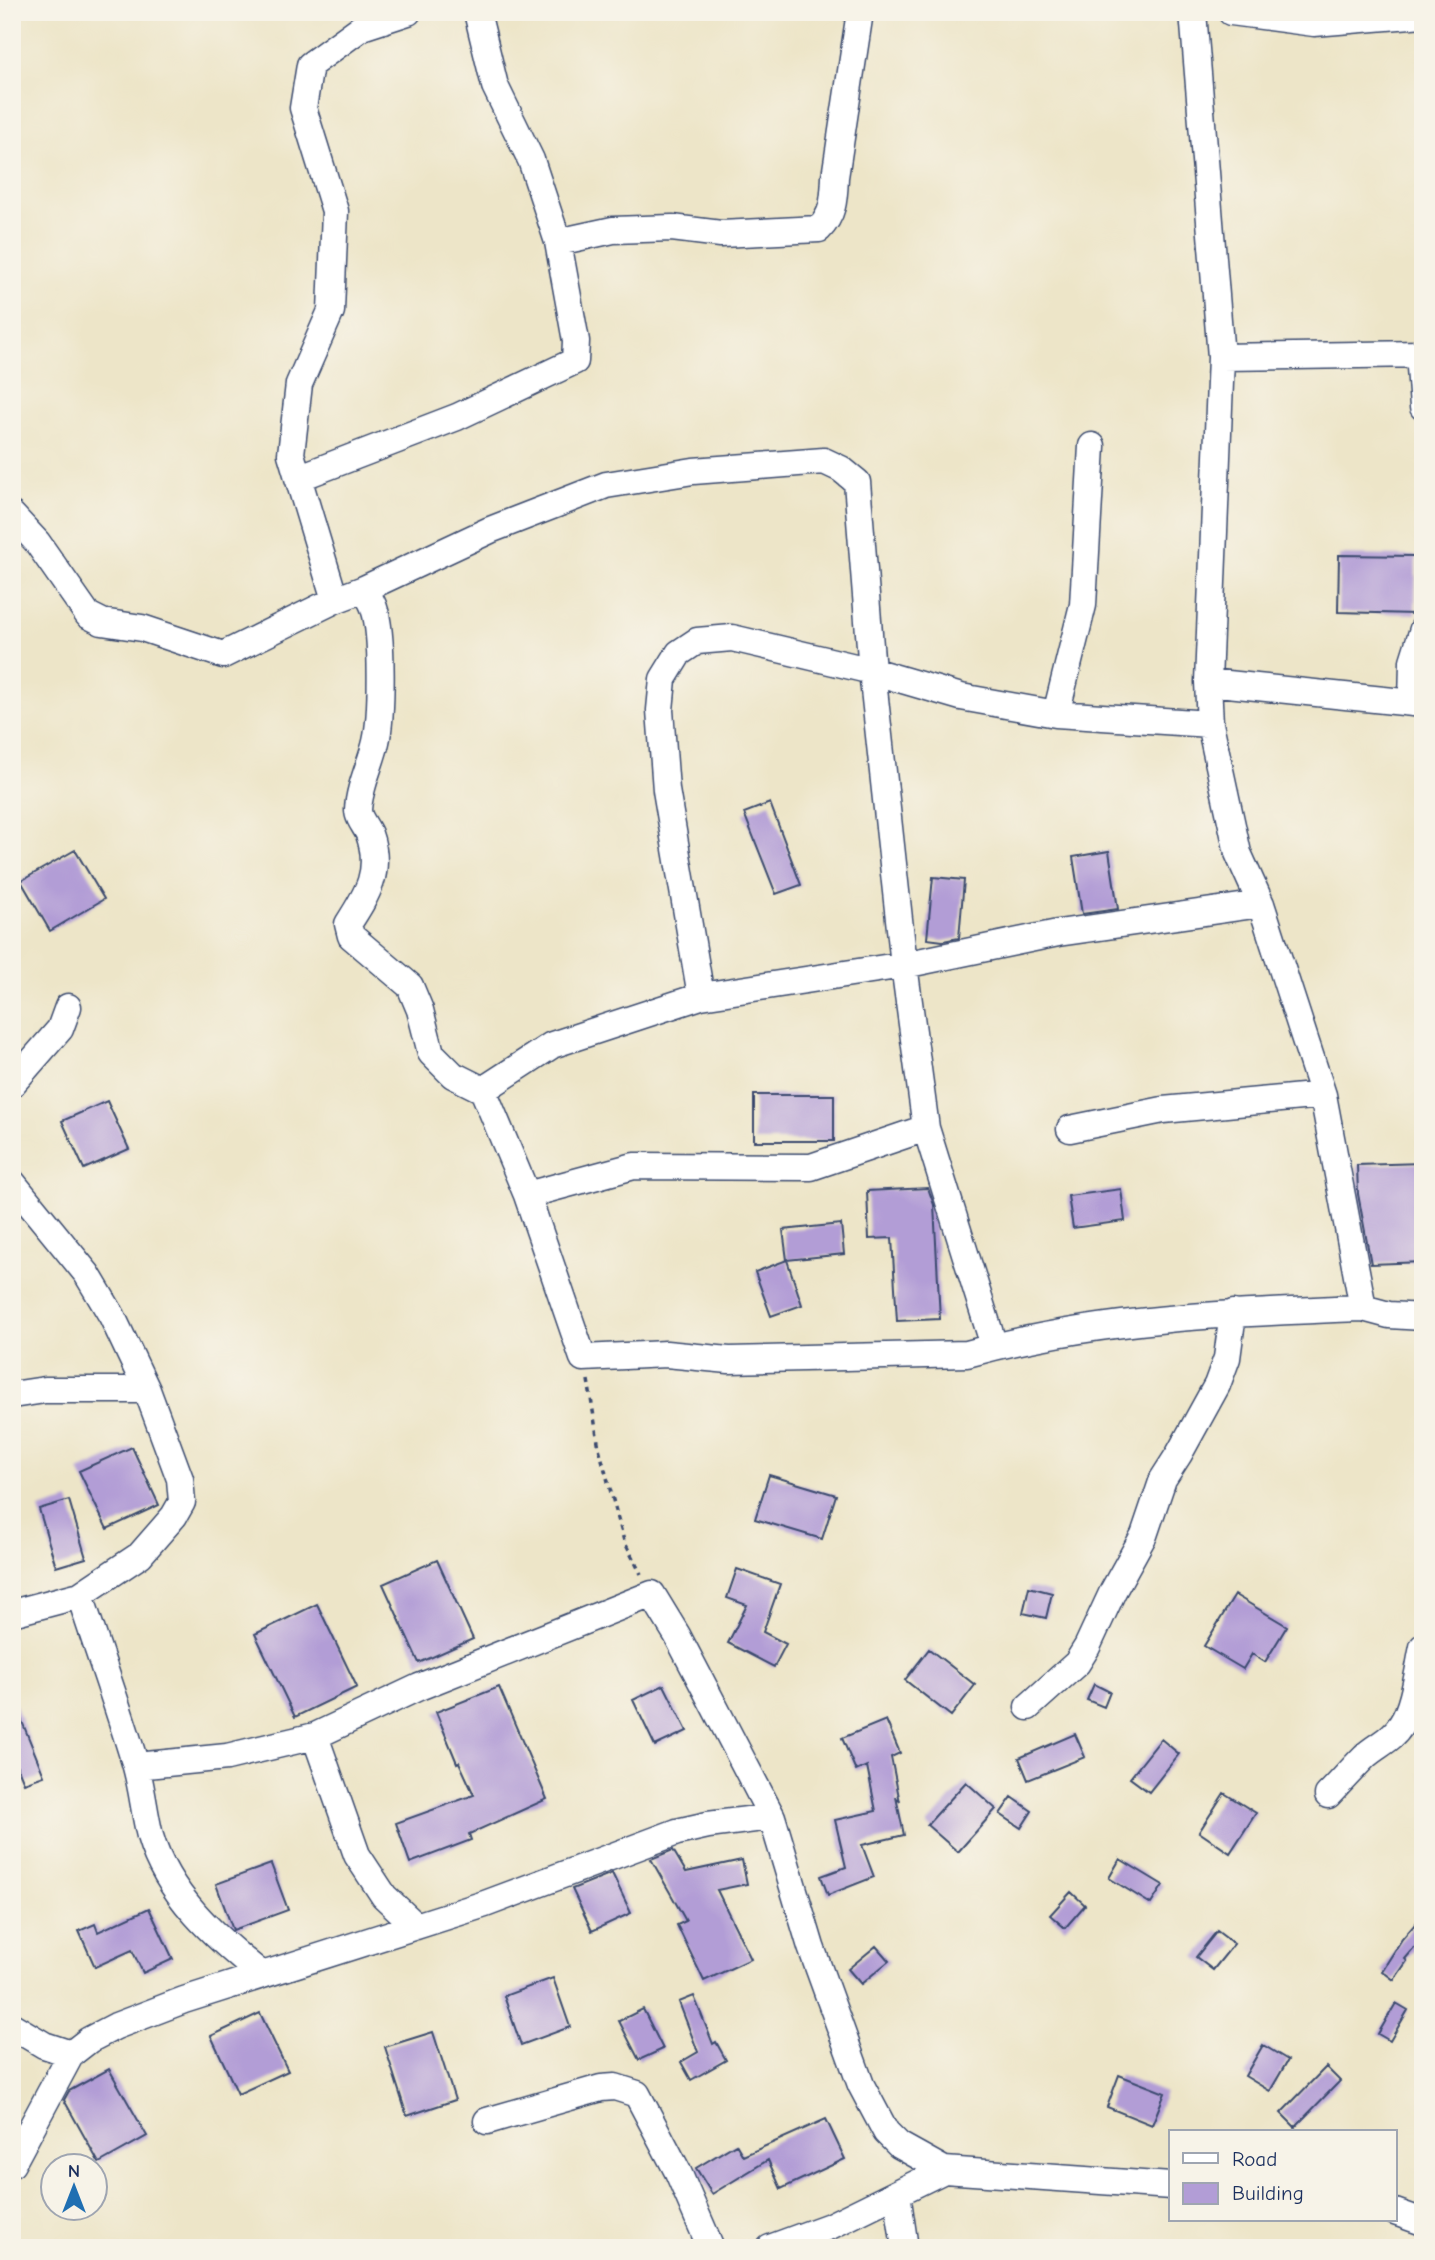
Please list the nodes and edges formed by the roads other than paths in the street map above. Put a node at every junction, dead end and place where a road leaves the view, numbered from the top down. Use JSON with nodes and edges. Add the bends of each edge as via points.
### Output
{"nodes":[{"id":1,"x":408,"y":12,"type":"edge"},
{"id":2,"x":477,"y":12,"type":"edge"},
{"id":3,"x":860,"y":12,"type":"edge"},
{"id":4,"x":1193,"y":12,"type":"edge"},
{"id":5,"x":1231,"y":12,"type":"edge"},
{"id":6,"x":1423,"y":14,"type":"edge"},
{"id":7,"x":558,"y":243,"type":"junction"},
{"id":8,"x":1421,"y":354,"type":"edge"},
{"id":9,"x":1221,"y":358,"type":"junction"},
{"id":10,"x":1423,"y":407,"type":"edge"},
{"id":11,"x":1092,"y":446,"type":"dead end"},
{"id":12,"x":298,"y":478,"type":"junction"},
{"id":13,"x":12,"y":515,"type":"edge"},
{"id":14,"x":364,"y":589,"type":"junction"},
{"id":15,"x":335,"y":600,"type":"junction"},
{"id":16,"x":1423,"y":629,"type":"edge"},
{"id":17,"x":872,"y":671,"type":"junction"},
{"id":18,"x":1208,"y":682,"type":"junction"},
{"id":19,"x":1417,"y":704,"type":"edge"},
{"id":20,"x":1056,"y":714,"type":"junction"},
{"id":21,"x":1210,"y":724,"type":"junction"},
{"id":22,"x":1261,"y":904,"type":"junction"},
{"id":23,"x":904,"y":965,"type":"junction"},
{"id":24,"x":701,"y":996,"type":"junction"},
{"id":25,"x":68,"y":1007,"type":"dead end"},
{"id":26,"x":12,"y":1084,"type":"edge"},
{"id":27,"x":483,"y":1090,"type":"junction"},
{"id":28,"x":1323,"y":1096,"type":"junction"},
{"id":29,"x":926,"y":1128,"type":"junction"},
{"id":30,"x":1070,"y":1129,"type":"dead end"},
{"id":31,"x":12,"y":1182,"type":"edge"},
{"id":32,"x":527,"y":1195,"type":"junction"},
{"id":33,"x":1363,"y":1308,"type":"junction"},
{"id":34,"x":1233,"y":1313,"type":"junction"},
{"id":35,"x":1423,"y":1317,"type":"edge"},
{"id":36,"x":994,"y":1346,"type":"junction"},
{"id":37,"x":147,"y":1390,"type":"junction"},
{"id":38,"x":12,"y":1395,"type":"edge"},
{"id":39,"x":80,"y":1595,"type":"junction"},
{"id":40,"x":12,"y":1613,"type":"edge"},
{"id":41,"x":1423,"y":1647,"type":"edge"},
{"id":42,"x":1027,"y":1707,"type":"dead end"},
{"id":43,"x":315,"y":1736,"type":"junction"},
{"id":44,"x":136,"y":1766,"type":"junction"},
{"id":45,"x":1328,"y":1796,"type":"dead end"},
{"id":46,"x":772,"y":1817,"type":"junction"},
{"id":47,"x":416,"y":1926,"type":"junction"},
{"id":48,"x":262,"y":1975,"type":"junction"},
{"id":49,"x":12,"y":2026,"type":"edge"},
{"id":50,"x":71,"y":2054,"type":"junction"},
{"id":51,"x":487,"y":2121,"type":"dead end"},
{"id":52,"x":12,"y":2164,"type":"edge"},
{"id":53,"x":944,"y":2169,"type":"junction"},
{"id":54,"x":1169,"y":2186,"type":"edge"},
{"id":55,"x":897,"y":2193,"type":"junction"},
{"id":56,"x":1396,"y":2212,"type":"edge"},
{"id":57,"x":1423,"y":2222,"type":"edge"},
{"id":58,"x":711,"y":2248,"type":"edge"},
{"id":59,"x":770,"y":2248,"type":"edge"},
{"id":60,"x":905,"y":2248,"type":"edge"}],
"edges":[{"from":1,"to":12,"type":"street","via":[[362,27],[310,65],[303,108],[335,224],[331,311],[299,384],[291,454]]},
{"from":2,"to":7,"type":"street","via":[[495,86],[531,160]]},
{"from":3,"to":7,"type":"street","via":[[834,200],[829,219],[819,229],[721,234],[672,228],[613,230]]},
{"from":4,"to":9,"type":"street"},
{"from":5,"to":6,"type":"street","via":[[1314,23]]},
{"from":7,"to":12,"type":"street","via":[[576,341],[575,361],[457,417]]},
{"from":8,"to":9,"type":"street"},
{"from":8,"to":10,"type":"street"},
{"from":9,"to":18,"type":"street"},
{"from":11,"to":20,"type":"street","via":[[1083,605]]},
{"from":12,"to":15,"type":"street"},
{"from":13,"to":15,"type":"street","via":[[37,542],[88,615],[223,654]]},
{"from":14,"to":15,"type":"street"},
{"from":14,"to":17,"type":"street","via":[[490,530],[606,485],[693,471],[824,461],[857,482]]},
{"from":14,"to":27,"type":"street","via":[[380,633],[380,685],[376,740],[358,812],[373,849],[375,872],[348,924],[351,936],[410,986],[431,1053],[453,1074]]},
{"from":16,"to":19,"type":"street","via":[[1413,661]]},
{"from":17,"to":20,"type":"street","via":[[961,697]]},
{"from":17,"to":23,"type":"street"},
{"from":17,"to":24,"type":"street","via":[[715,638],[697,641],[679,653],[663,679],[660,710],[666,790]]},
{"from":18,"to":19,"type":"street"},
{"from":18,"to":21,"type":"street"},
{"from":20,"to":21,"type":"street"},
{"from":21,"to":22,"type":"street","via":[[1238,853]]},
{"from":22,"to":23,"type":"street","via":[[1058,933]]},
{"from":22,"to":28,"type":"street"},
{"from":23,"to":24,"type":"street"},
{"from":23,"to":29,"type":"street"},
{"from":24,"to":27,"type":"street","via":[[552,1045]]},
{"from":25,"to":26,"type":"street","via":[[60,1029]]},
{"from":27,"to":32,"type":"street"},
{"from":28,"to":30,"type":"street","via":[[1163,1110]]},
{"from":28,"to":33,"type":"street"},
{"from":29,"to":32,"type":"street","via":[[811,1167],[634,1166]]},
{"from":29,"to":36,"type":"street"},
{"from":31,"to":37,"type":"street","via":[[87,1274]]},
{"from":32,"to":36,"type":"street","via":[[583,1358],[666,1354],[729,1360],[892,1357],[967,1354]]},
{"from":33,"to":34,"type":"street"},
{"from":33,"to":35,"type":"street"},
{"from":34,"to":36,"type":"street","via":[[1091,1327]]},
{"from":34,"to":42,"type":"street","via":[[1227,1358],[1217,1385],[1163,1479],[1144,1535],[1087,1647],[1077,1663]]},
{"from":37,"to":38,"type":"street","via":[[45,1390]]},
{"from":37,"to":39,"type":"street","via":[[180,1479],[181,1502],[140,1555]]},
{"from":39,"to":40,"type":"street"},
{"from":39,"to":44,"type":"street"},
{"from":41,"to":45,"type":"street","via":[[1402,1724]]},
{"from":43,"to":44,"type":"street","via":[[227,1756]]},
{"from":43,"to":46,"type":"street","via":[[419,1686],[652,1594]]},
{"from":43,"to":47,"type":"street","via":[[357,1855],[384,1896]]},
{"from":44,"to":48,"type":"street","via":[[151,1839],[182,1898],[204,1925]]},
{"from":46,"to":47,"type":"street","via":[[677,1832]]},
{"from":46,"to":53,"type":"street","via":[[811,1947],[861,2085],[886,2132]]},
{"from":47,"to":48,"type":"street"},
{"from":48,"to":50,"type":"street","via":[[116,2026]]},
{"from":49,"to":50,"type":"street"},
{"from":50,"to":52,"type":"street"},
{"from":51,"to":58,"type":"street","via":[[601,2088],[637,2094]]},
{"from":53,"to":54,"type":"street"},
{"from":53,"to":55,"type":"street"},
{"from":55,"to":59,"type":"street","via":[[830,2226]]},
{"from":55,"to":60,"type":"street"},
{"from":56,"to":57,"type":"street"}]}
